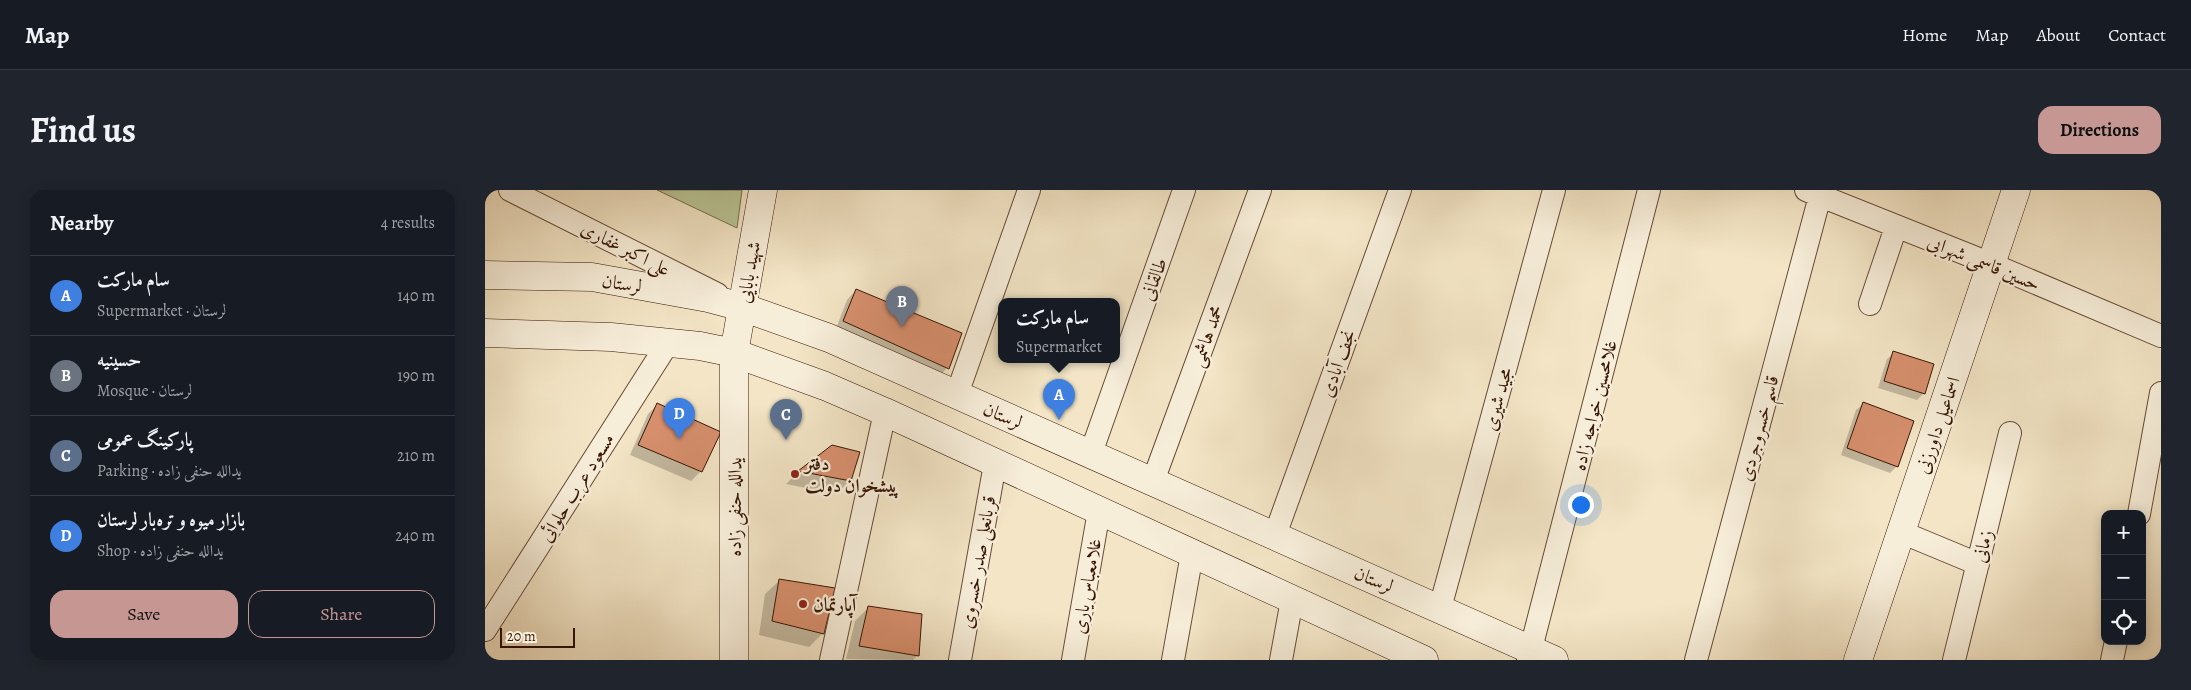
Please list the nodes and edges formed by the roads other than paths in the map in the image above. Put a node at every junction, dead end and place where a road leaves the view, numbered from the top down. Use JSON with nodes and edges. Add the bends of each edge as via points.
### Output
{"nodes":[{"id":1,"x":510,"y":190,"type":"edge"},
{"id":2,"x":763,"y":190,"type":"edge"},
{"id":3,"x":1029,"y":190,"type":"edge"},
{"id":4,"x":1184,"y":190,"type":"edge"},
{"id":5,"x":1260,"y":190,"type":"edge"},
{"id":6,"x":1400,"y":190,"type":"edge"},
{"id":7,"x":1554,"y":190,"type":"edge"},
{"id":8,"x":1649,"y":190,"type":"edge"},
{"id":9,"x":2016,"y":190,"type":"edge"},
{"id":10,"x":1813,"y":193,"type":"edge"},
{"id":11,"x":1896,"y":227,"type":"junction"},
{"id":12,"x":1991,"y":264,"type":"junction"},
{"id":13,"x":485,"y":275,"type":"edge"},
{"id":14,"x":1870,"y":304,"type":"dead end"},
{"id":15,"x":742,"y":307,"type":"junction"},
{"id":16,"x":485,"y":333,"type":"edge"},
{"id":17,"x":2161,"y":336,"type":"edge"},
{"id":18,"x":667,"y":343,"type":"junction"},
{"id":19,"x":734,"y":353,"type":"junction"},
{"id":20,"x":2161,"y":393,"type":"edge"},
{"id":21,"x":957,"y":394,"type":"junction"},
{"id":22,"x":885,"y":412,"type":"junction"},
{"id":23,"x":2010,"y":433,"type":"dead end"},
{"id":24,"x":1091,"y":453,"type":"junction"},
{"id":25,"x":995,"y":464,"type":"junction"},
{"id":26,"x":1153,"y":481,"type":"junction"},
{"id":27,"x":2140,"y":510,"type":"edge"},
{"id":28,"x":1099,"y":511,"type":"junction"},
{"id":29,"x":1901,"y":532,"type":"junction"},
{"id":30,"x":1275,"y":535,"type":"junction"},
{"id":31,"x":1192,"y":554,"type":"junction"},
{"id":32,"x":1978,"y":564,"type":"junction"},
{"id":33,"x":1292,"y":600,"type":"junction"},
{"id":34,"x":1440,"y":608,"type":"junction"},
{"id":35,"x":485,"y":630,"type":"edge"},
{"id":36,"x":2115,"y":645,"type":"edge"},
{"id":37,"x":1391,"y":653,"type":"edge"},
{"id":38,"x":1537,"y":656,"type":"edge"},
{"id":39,"x":733,"y":658,"type":"edge"},
{"id":40,"x":831,"y":660,"type":"edge"},
{"id":41,"x":960,"y":660,"type":"edge"},
{"id":42,"x":1073,"y":660,"type":"edge"},
{"id":43,"x":1173,"y":660,"type":"edge"},
{"id":44,"x":1281,"y":660,"type":"edge"},
{"id":45,"x":1424,"y":660,"type":"edge"},
{"id":46,"x":1695,"y":660,"type":"edge"},
{"id":47,"x":1858,"y":660,"type":"edge"},
{"id":48,"x":1954,"y":660,"type":"edge"},
{"id":49,"x":2112,"y":660,"type":"edge"}],
"edges":[{"from":1,"to":15,"type":"street","name":"علی اکبر غفاری"},
{"from":2,"to":15,"type":"street","name":"شهید بابایی"},
{"from":3,"to":21,"type":"street"},
{"from":4,"to":24,"type":"street","name":"طالقانی"},
{"from":5,"to":26,"type":"street","name":"محمد هاشمی"},
{"from":6,"to":30,"type":"street","name":"نجف آبادی"},
{"from":7,"to":34,"type":"street","name":"مجید شیری"},
{"from":8,"to":38,"type":"street","name":"غلامحسین خواجه زاده"},
{"from":9,"to":12,"type":"street","name":"اسماعیل داورزنی"},
{"from":10,"to":11,"type":"street","name":"حسین قاسمی شهرابی"},
{"from":10,"to":46,"type":"street","name":"قاسم خسروجردی"},
{"from":11,"to":12,"type":"street","name":"حسین قاسمی شهرابی"},
{"from":11,"to":14,"type":"street"},
{"from":12,"to":17,"type":"street","name":"حسین قاسمی شهرابی"},
{"from":12,"to":29,"type":"street","name":"اسماعیل داورزنی"},
{"from":13,"to":15,"type":"street","name":"لرستان","via":[[592,278]]},
{"from":15,"to":19,"type":"street","name":"شهید بابایی"},
{"from":15,"to":21,"type":"street","name":"لرستان","via":[[829,338]]},
{"from":16,"to":18,"type":"street","via":[[611,337]]},
{"from":18,"to":19,"type":"street"},
{"from":18,"to":35,"type":"street","name":"مسعود عرب حلوائی"},
{"from":19,"to":22,"type":"street"},
{"from":19,"to":39,"type":"street","name":"یدالله حنفی زاده"},
{"from":20,"to":27,"type":"street"},
{"from":21,"to":24,"type":"street","name":"لرستان"},
{"from":22,"to":25,"type":"street"},
{"from":22,"to":40,"type":"street"},
{"from":23,"to":32,"type":"street","name":"زمانی"},
{"from":24,"to":26,"type":"street","name":"لرستان"},
{"from":25,"to":28,"type":"street"},
{"from":25,"to":41,"type":"street","name":"قربانعلی صدر خسروی"},
{"from":26,"to":30,"type":"street","name":"لرستان"},
{"from":28,"to":31,"type":"street"},
{"from":28,"to":42,"type":"street","name":"غلامعباس یاری"},
{"from":29,"to":32,"type":"street"},
{"from":29,"to":47,"type":"street","name":"اسماعیل داورزنی"},
{"from":30,"to":34,"type":"street","name":"لرستان"},
{"from":31,"to":33,"type":"street"},
{"from":31,"to":43,"type":"street"},
{"from":32,"to":48,"type":"street","name":"زمانی"},
{"from":33,"to":37,"type":"street"},
{"from":33,"to":44,"type":"street"},
{"from":34,"to":38,"type":"street","name":"لرستان"},
{"from":36,"to":49,"type":"street"},
{"from":37,"to":45,"type":"street"}]}
